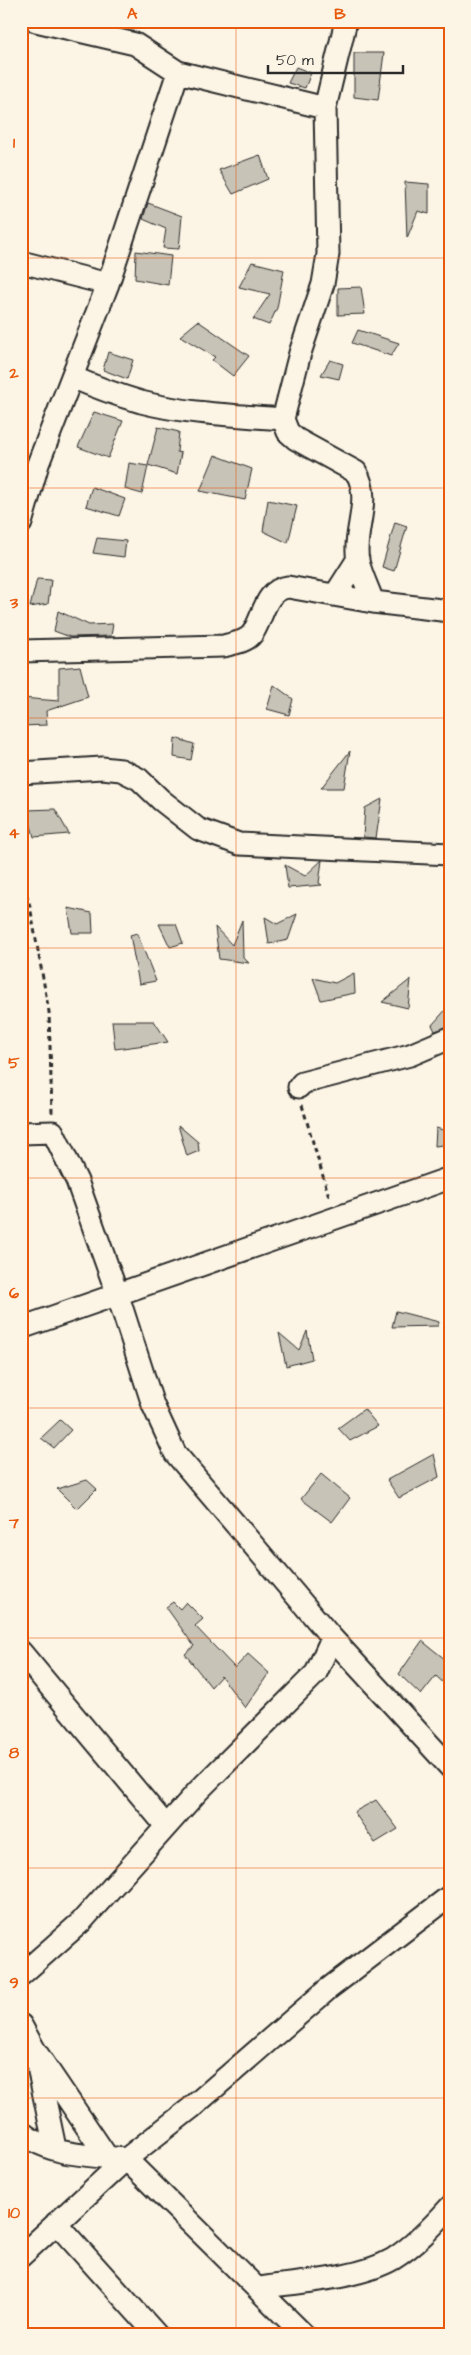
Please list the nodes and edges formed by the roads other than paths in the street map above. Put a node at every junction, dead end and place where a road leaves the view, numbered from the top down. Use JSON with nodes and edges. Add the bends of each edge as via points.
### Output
{"nodes":[{"id":1,"x":36,"y":21,"type":"edge"},
{"id":2,"x":346,"y":21,"type":"edge"},
{"id":3,"x":178,"y":72,"type":"junction"},
{"id":4,"x":325,"y":108,"type":"junction"},
{"id":5,"x":21,"y":262,"type":"edge"},
{"id":6,"x":108,"y":284,"type":"junction"},
{"id":7,"x":72,"y":376,"type":"junction"},
{"id":8,"x":283,"y":419,"type":"junction"},
{"id":9,"x":30,"y":461,"type":"edge"},
{"id":10,"x":21,"y":523,"type":"edge"},
{"id":11,"x":358,"y":559,"type":"junction"},
{"id":12,"x":335,"y":595,"type":"junction"},
{"id":13,"x":373,"y":602,"type":"junction"},
{"id":14,"x":450,"y":611,"type":"edge"},
{"id":15,"x":21,"y":651,"type":"edge"},
{"id":16,"x":21,"y":773,"type":"edge"},
{"id":17,"x":450,"y":854,"type":"edge"},
{"id":18,"x":450,"y":1038,"type":"edge"},
{"id":19,"x":299,"y":1087,"type":"road end"},
{"id":20,"x":21,"y":1133,"type":"edge"},
{"id":21,"x":450,"y":1178,"type":"edge"},
{"id":22,"x":118,"y":1296,"type":"junction"},
{"id":23,"x":21,"y":1328,"type":"edge"},
{"id":24,"x":332,"y":1638,"type":"junction"},
{"id":25,"x":21,"y":1652,"type":"edge"},
{"id":26,"x":352,"y":1660,"type":"junction"},
{"id":27,"x":316,"y":1673,"type":"junction"},
{"id":28,"x":450,"y":1767,"type":"edge"},
{"id":29,"x":166,"y":1826,"type":"junction"},
{"id":30,"x":450,"y":1896,"type":"edge"},
{"id":31,"x":21,"y":1975,"type":"edge"},
{"id":32,"x":21,"y":2025,"type":"edge"},
{"id":33,"x":34,"y":2049,"type":"junction"},
{"id":34,"x":25,"y":2136,"type":"edge"},
{"id":35,"x":55,"y":2148,"type":"junction"},
{"id":36,"x":117,"y":2158,"type":"junction"},
{"id":37,"x":450,"y":2207,"type":"edge"},
{"id":38,"x":56,"y":2223,"type":"junction"},
{"id":39,"x":21,"y":2256,"type":"edge"},
{"id":40,"x":259,"y":2288,"type":"junction"},
{"id":41,"x":156,"y":2334,"type":"edge"},
{"id":42,"x":303,"y":2334,"type":"edge"}],
"edges":[{"from":1,"to":3,"type":"street","via":[[135,44]]},
{"from":2,"to":4,"type":"street"},
{"from":3,"to":4,"type":"street"},
{"from":3,"to":6,"type":"street"},
{"from":4,"to":8,"type":"street","via":[[328,254],[323,284]]},
{"from":5,"to":6,"type":"street"},
{"from":6,"to":7,"type":"street"},
{"from":7,"to":8,"type":"street","via":[[143,402],[188,411]]},
{"from":7,"to":9,"type":"street"},
{"from":8,"to":11,"type":"street","via":[[288,432],[296,439],[356,472],[361,481]]},
{"from":9,"to":10,"type":"street"},
{"from":11,"to":12,"type":"street"},
{"from":11,"to":13,"type":"street"},
{"from":12,"to":13,"type":"street"},
{"from":12,"to":15,"type":"street","via":[[278,588],[271,595],[252,635],[224,646]]},
{"from":13,"to":14,"type":"street"},
{"from":16,"to":17,"type":"street","via":[[102,768],[121,770],[139,779],[198,829],[239,844]]},
{"from":18,"to":19,"type":"street","via":[[410,1055],[302,1083]]},
{"from":20,"to":22,"type":"street","via":[[53,1132],[77,1181]]},
{"from":21,"to":22,"type":"street"},
{"from":22,"to":23,"type":"street"},
{"from":22,"to":24,"type":"street","via":[[153,1405],[175,1453]]},
{"from":24,"to":26,"type":"street"},
{"from":24,"to":27,"type":"street"},
{"from":25,"to":29,"type":"street"},
{"from":26,"to":27,"type":"street"},
{"from":26,"to":28,"type":"street"},
{"from":27,"to":29,"type":"street"},
{"from":29,"to":31,"type":"street","via":[[81,1922]]},
{"from":30,"to":36,"type":"street","via":[[328,1989],[190,2108]]},
{"from":32,"to":33,"type":"street"},
{"from":33,"to":35,"type":"street"},
{"from":33,"to":36,"type":"street"},
{"from":34,"to":35,"type":"street"},
{"from":35,"to":36,"type":"street","via":[[80,2156]]},
{"from":36,"to":38,"type":"street"},
{"from":36,"to":40,"type":"street"},
{"from":37,"to":40,"type":"street","via":[[393,2259],[360,2272]]},
{"from":38,"to":39,"type":"street"},
{"from":38,"to":41,"type":"street"},
{"from":40,"to":42,"type":"street"}]}
